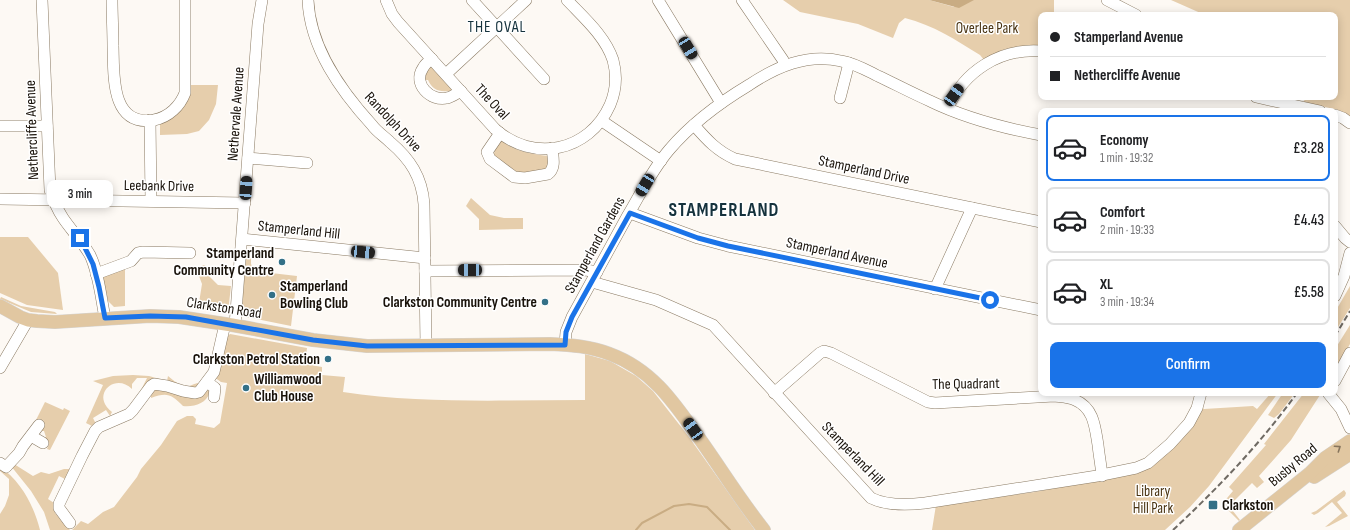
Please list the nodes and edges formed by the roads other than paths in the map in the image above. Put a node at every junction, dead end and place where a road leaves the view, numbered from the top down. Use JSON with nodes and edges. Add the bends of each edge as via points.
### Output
{"nodes":[{"id":1,"x":42,"y":0,"type":"edge"},
{"id":2,"x":112,"y":0,"type":"edge"},
{"id":3,"x":185,"y":0,"type":"edge"},
{"id":4,"x":262,"y":0,"type":"edge"},
{"id":5,"x":308,"y":0,"type":"edge"},
{"id":6,"x":386,"y":0,"type":"edge"},
{"id":7,"x":472,"y":0,"type":"edge"},
{"id":8,"x":526,"y":0,"type":"edge"},
{"id":9,"x":567,"y":0,"type":"edge"},
{"id":10,"x":658,"y":0,"type":"edge"},
{"id":11,"x":742,"y":0,"type":"edge"},
{"id":12,"x":1108,"y":0,"type":"edge"},
{"id":13,"x":1130,"y":12,"type":"edge"},
{"id":14,"x":497,"y":27,"type":"junction"},
{"id":15,"x":1038,"y":51,"type":"edge"},
{"id":16,"x":432,"y":59,"type":"junction"},
{"id":17,"x":849,"y":63,"type":"junction"},
{"id":18,"x":784,"y":65,"type":"junction"},
{"id":19,"x":446,"y":74,"type":"junction"},
{"id":20,"x":545,"y":79,"type":"dead end"},
{"id":21,"x":461,"y":91,"type":"junction"},
{"id":22,"x":840,"y":98,"type":"dead end"},
{"id":23,"x":1270,"y":100,"type":"edge"},
{"id":24,"x":721,"y":103,"type":"junction"},
{"id":25,"x":948,"y":108,"type":"junction"},
{"id":26,"x":1306,"y":108,"type":"edge"},
{"id":27,"x":1338,"y":116,"type":"edge"},
{"id":28,"x":150,"y":120,"type":"junction"},
{"id":29,"x":602,"y":121,"type":"junction"},
{"id":30,"x":1350,"y":123,"type":"edge"},
{"id":31,"x":694,"y":124,"type":"junction"},
{"id":32,"x":0,"y":126,"type":"edge"},
{"id":33,"x":47,"y":126,"type":"junction"},
{"id":34,"x":500,"y":133,"type":"junction"},
{"id":35,"x":1038,"y":134,"type":"edge"},
{"id":36,"x":552,"y":148,"type":"junction"},
{"id":37,"x":248,"y":158,"type":"junction"},
{"id":38,"x":660,"y":161,"type":"junction"},
{"id":39,"x":307,"y":163,"type":"dead end"},
{"id":40,"x":0,"y":199,"type":"edge"},
{"id":41,"x":53,"y":200,"type":"junction"},
{"id":42,"x":151,"y":201,"type":"junction"},
{"id":43,"x":245,"y":203,"type":"junction"},
{"id":44,"x":972,"y":208,"type":"junction"},
{"id":45,"x":630,"y":213,"type":"junction"},
{"id":46,"x":1038,"y":221,"type":"edge"},
{"id":47,"x":1338,"y":230,"type":"edge"},
{"id":48,"x":242,"y":239,"type":"junction"},
{"id":49,"x":1350,"y":242,"type":"edge"},
{"id":50,"x":190,"y":253,"type":"dead end"},
{"id":51,"x":1350,"y":253,"type":"edge"},
{"id":52,"x":425,"y":258,"type":"junction"},
{"id":53,"x":426,"y":271,"type":"junction"},
{"id":54,"x":96,"y":274,"type":"junction"},
{"id":55,"x":594,"y":277,"type":"junction"},
{"id":56,"x":936,"y":289,"type":"junction"},
{"id":57,"x":1338,"y":289,"type":"edge"},
{"id":58,"x":0,"y":306,"type":"edge"},
{"id":59,"x":1038,"y":309,"type":"edge"},
{"id":60,"x":105,"y":318,"type":"junction"},
{"id":61,"x":28,"y":320,"type":"junction"},
{"id":62,"x":230,"y":324,"type":"junction"},
{"id":63,"x":565,"y":345,"type":"junction"},
{"id":64,"x":426,"y":346,"type":"junction"},
{"id":65,"x":1349,"y":358,"type":"edge"},
{"id":66,"x":0,"y":368,"type":"edge"},
{"id":67,"x":1338,"y":376,"type":"edge"},
{"id":68,"x":207,"y":382,"type":"junction"},
{"id":69,"x":774,"y":393,"type":"junction"},
{"id":70,"x":1200,"y":396,"type":"edge"},
{"id":71,"x":1330,"y":396,"type":"edge"},
{"id":72,"x":214,"y":397,"type":"dead end"},
{"id":73,"x":39,"y":425,"type":"dead end"},
{"id":74,"x":1350,"y":428,"type":"edge"},
{"id":75,"x":31,"y":436,"type":"junction"},
{"id":76,"x":1350,"y":441,"type":"edge"},
{"id":77,"x":43,"y":444,"type":"dead end"},
{"id":78,"x":1350,"y":454,"type":"edge"},
{"id":79,"x":0,"y":463,"type":"edge"},
{"id":80,"x":1102,"y":476,"type":"junction"},
{"id":81,"x":70,"y":523,"type":"dead end"},
{"id":82,"x":764,"y":530,"type":"edge"},
{"id":83,"x":1239,"y":530,"type":"edge"},
{"id":84,"x":1248,"y":530,"type":"edge"}],
"edges":[{"from":1,"to":33,"type":"street","name":"Nethercliffe Avenue"},
{"from":2,"to":28,"type":"street","via":[[114,85],[117,98],[123,108],[137,119]]},
{"from":3,"to":28,"type":"street","via":[[185,93],[178,106],[160,119]]},
{"from":4,"to":37,"type":"street","name":"Nethervale Avenue"},
{"from":5,"to":52,"type":"street","name":"Randolph Drive","via":[[315,39],[342,88],[371,125],[409,160],[418,176],[424,196]]},
{"from":6,"to":16,"type":"street","name":"The Oval","via":[[398,22]]},
{"from":7,"to":14,"type":"street"},
{"from":8,"to":14,"type":"street"},
{"from":9,"to":29,"type":"street","name":"The Oval","via":[[597,32],[613,61],[616,76],[613,98]]},
{"from":10,"to":24,"type":"street"},
{"from":11,"to":18,"type":"street"},
{"from":12,"to":13,"type":"street"},
{"from":14,"to":19,"type":"street"},
{"from":14,"to":20,"type":"street"},
{"from":15,"to":25,"type":"street","via":[[1005,55],[977,69],[961,85]]},
{"from":16,"to":19,"type":"street","name":"The Oval"},
{"from":16,"to":21,"type":"street","name":"The Oval","via":[[421,73],[420,80],[425,91],[432,97],[443,99]]},
{"from":17,"to":18,"type":"street","name":"Stamperland Gardens","via":[[818,59]]},
{"from":17,"to":22,"type":"street"},
{"from":17,"to":25,"type":"street","name":"Stamperland Gardens"},
{"from":18,"to":24,"type":"street","name":"Stamperland Gardens"},
{"from":19,"to":21,"type":"street","name":"The Oval"},
{"from":21,"to":34,"type":"street","name":"The Oval"},
{"from":23,"to":26,"type":"street"},
{"from":24,"to":31,"type":"street","name":"Stamperland Gardens"},
{"from":25,"to":35,"type":"street","name":"Stamperland Gardens","via":[[988,123]]},
{"from":27,"to":30,"type":"street"},
{"from":28,"to":42,"type":"street"},
{"from":29,"to":36,"type":"street","name":"The Oval","via":[[588,135],[562,147]]},
{"from":29,"to":38,"type":"street"},
{"from":31,"to":38,"type":"street","name":"Stamperland Gardens"},
{"from":31,"to":44,"type":"street","name":"Stamperland Drive","via":[[711,144],[735,159]]},
{"from":32,"to":33,"type":"street"},
{"from":33,"to":41,"type":"street","name":"Nethercliffe Avenue","via":[[50,190]]},
{"from":34,"to":36,"type":"street","name":"The Oval","via":[[526,146]]},
{"from":34,"to":36,"type":"street","name":"The Oval","via":[[487,152],[488,156],[514,178],[551,172]]},
{"from":37,"to":39,"type":"street"},
{"from":37,"to":43,"type":"street","name":"Nethervale Avenue"},
{"from":38,"to":45,"type":"street","name":"Stamperland Gardens"},
{"from":40,"to":41,"type":"street","name":"Leebank Drive"},
{"from":41,"to":42,"type":"street","name":"Leebank Drive"},
{"from":41,"to":54,"type":"street","name":"Nethercliffe Avenue","via":[[63,218],[80,238]]},
{"from":42,"to":43,"type":"street","name":"Leebank Drive"},
{"from":43,"to":48,"type":"street","name":"Nethervale Avenue"},
{"from":44,"to":46,"type":"street","name":"Stamperland Drive"},
{"from":44,"to":56,"type":"street"},
{"from":45,"to":55,"type":"street","name":"Stamperland Gardens"},
{"from":45,"to":56,"type":"street","name":"Stamperland Avenue","via":[[728,246]]},
{"from":47,"to":49,"type":"street"},
{"from":48,"to":52,"type":"street","name":"Stamperland Hill"},
{"from":48,"to":62,"type":"street","name":"Nethervale Avenue"},
{"from":50,"to":54,"type":"street","via":[[138,253],[131,261]]},
{"from":51,"to":57,"type":"street"},
{"from":52,"to":53,"type":"street","name":"Randolph Drive"},
{"from":53,"to":55,"type":"street","name":"Stamperland Hill","via":[[586,270]]},
{"from":53,"to":64,"type":"street","name":"Randolph Drive"},
{"from":54,"to":60,"type":"street","name":"Nethercliffe Avenue"},
{"from":55,"to":63,"type":"street","name":"Stamperland Gardens","via":[[568,325]]},
{"from":55,"to":69,"type":"street","name":"Stamperland Hill","via":[[715,326]]},
{"from":56,"to":59,"type":"street","name":"Stamperland Avenue"},
{"from":58,"to":61,"type":"main road","name":"Clarkston Road"},
{"from":60,"to":61,"type":"main road","name":"Clarkston Road","via":[[55,322]]},
{"from":60,"to":62,"type":"main road","name":"Clarkston Road","via":[[167,316]]},
{"from":61,"to":66,"type":"street"},
{"from":62,"to":64,"type":"main road","name":"Clarkston Road","via":[[351,345]]},
{"from":62,"to":68,"type":"street","name":"Nethervale Avenue","via":[[214,372]]},
{"from":63,"to":64,"type":"main road","name":"Clarkston Road"},
{"from":63,"to":82,"type":"main road","name":"Clarkston Road","via":[[610,354],[632,365],[654,381],[684,417]]},
{"from":65,"to":67,"type":"street"},
{"from":68,"to":72,"type":"street","via":[[215,388]]},
{"from":68,"to":81,"type":"street","via":[[195,393],[154,384],[129,414],[95,431],[59,504],[59,508]]},
{"from":69,"to":80,"type":"street","name":"Stamperland Hill","via":[[871,498],[880,501],[914,504]]},
{"from":69,"to":80,"type":"street","name":"The Quadrant","via":[[824,351],[928,402],[1067,397],[1083,405],[1094,419]]},
{"from":70,"to":80,"type":"street","name":"Stamperland Hill","via":[[1189,423],[1148,463]]},
{"from":71,"to":74,"type":"street","via":[[1341,409]]},
{"from":73,"to":75,"type":"street"},
{"from":75,"to":77,"type":"street"},
{"from":75,"to":79,"type":"street","via":[[6,467]]},
{"from":83,"to":76,"type":"main road","name":"Busby Road","one_way":true,"via":[[1325,458]]},
{"from":78,"to":84,"type":"main road","name":"Busby Road","via":[[1320,473]]}]}
